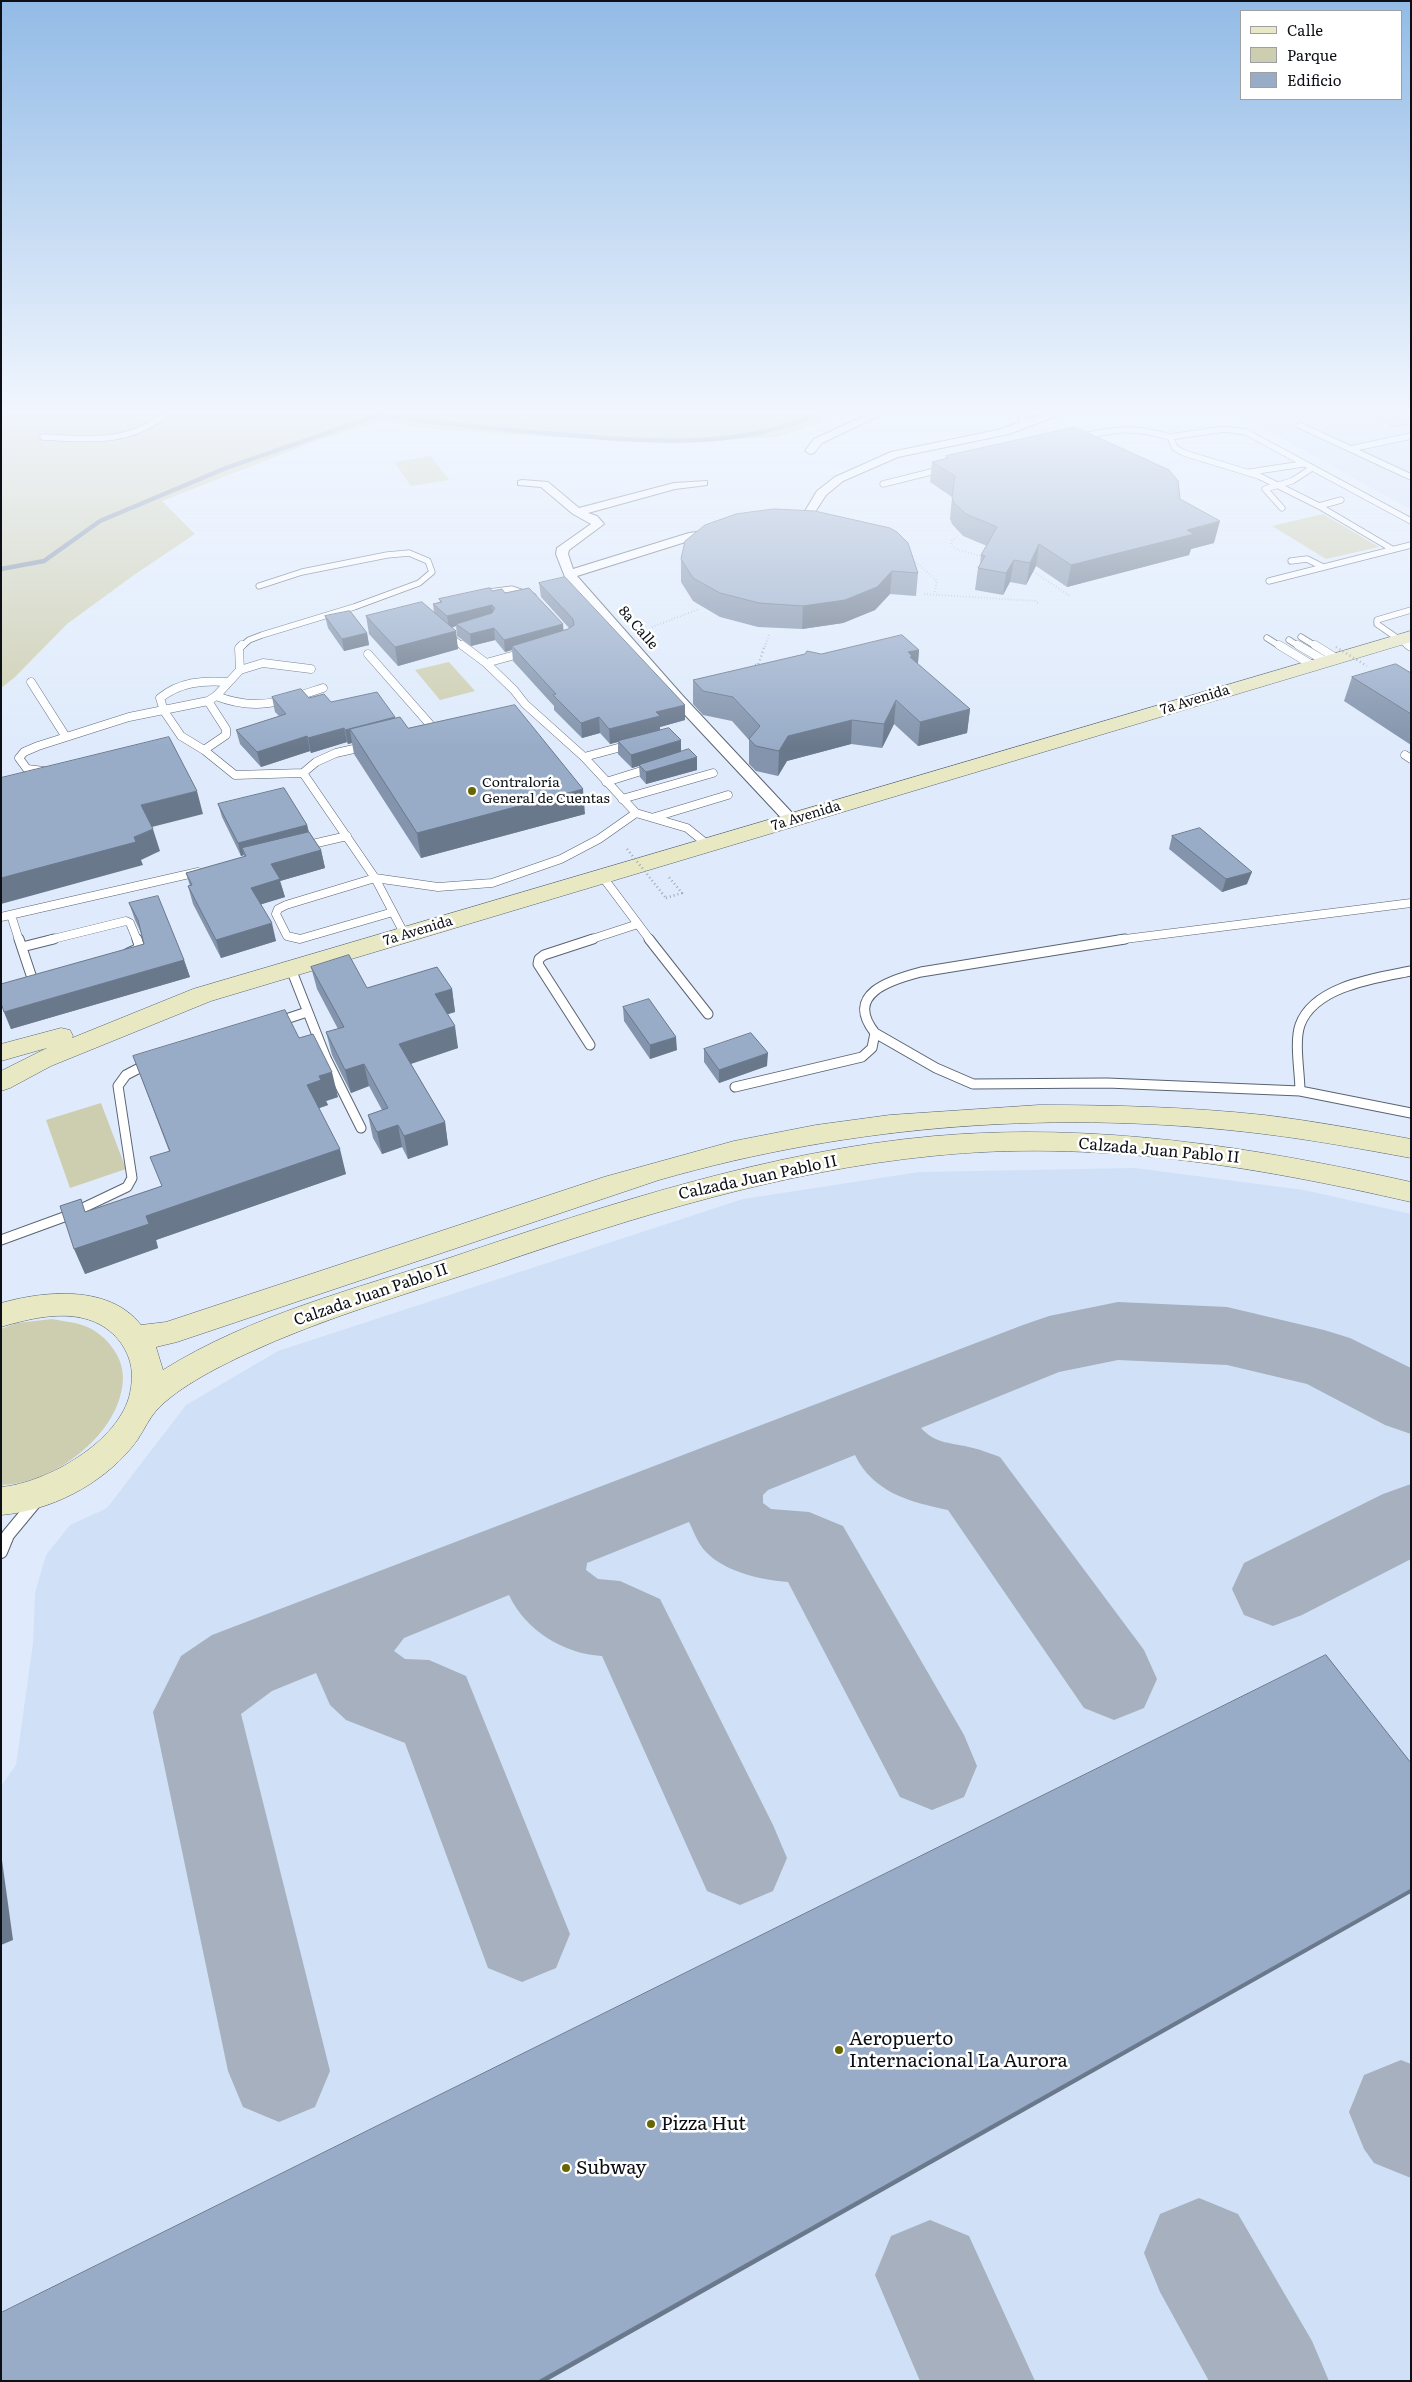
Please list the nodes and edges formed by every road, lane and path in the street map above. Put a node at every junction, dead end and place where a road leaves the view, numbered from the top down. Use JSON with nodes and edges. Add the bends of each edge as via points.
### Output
{"nodes":[{"id":1,"x":596,"y":525,"type":"edge"},
{"id":2,"x":1352,"y":525,"type":"edge"},
{"id":3,"x":729,"y":529,"type":"edge"},
{"id":4,"x":957,"y":537,"type":"dead end"},
{"id":5,"x":1411,"y":544,"type":"edge"},
{"id":6,"x":1392,"y":549,"type":"junction"},
{"id":7,"x":906,"y":555,"type":"edge"},
{"id":8,"x":988,"y":558,"type":"edge"},
{"id":9,"x":1291,"y":561,"type":"dead end"},
{"id":10,"x":1026,"y":566,"type":"edge"},
{"id":11,"x":1323,"y":567,"type":"junction"},
{"id":12,"x":568,"y":574,"type":"junction"},
{"id":13,"x":1269,"y":581,"type":"dead end"},
{"id":14,"x":259,"y":586,"type":"dead end"},
{"id":15,"x":480,"y":594,"type":"edge"},
{"id":16,"x":924,"y":594,"type":"dead end"},
{"id":17,"x":934,"y":594,"type":"junction"},
{"id":18,"x":1070,"y":596,"type":"dead end"},
{"id":19,"x":538,"y":601,"type":"edge"},
{"id":20,"x":1039,"y":604,"type":"dead end"},
{"id":21,"x":699,"y":609,"type":"dead end"},
{"id":22,"x":1411,"y":610,"type":"edge"},
{"id":23,"x":439,"y":627,"type":"edge"},
{"id":24,"x":652,"y":628,"type":"dead end"},
{"id":25,"x":455,"y":631,"type":"edge"},
{"id":26,"x":446,"y":634,"type":"junction"},
{"id":27,"x":768,"y":634,"type":"dead end"},
{"id":28,"x":1301,"y":637,"type":"dead end"},
{"id":29,"x":1267,"y":638,"type":"dead end"},
{"id":30,"x":1288,"y":640,"type":"dead end"},
{"id":31,"x":1407,"y":641,"type":"edge"},
{"id":32,"x":530,"y":650,"type":"edge"},
{"id":33,"x":368,"y":654,"type":"dead end"},
{"id":34,"x":1327,"y":658,"type":"junction"},
{"id":35,"x":486,"y":663,"type":"junction"},
{"id":36,"x":751,"y":666,"type":"edge"},
{"id":37,"x":1367,"y":666,"type":"dead end"},
{"id":38,"x":310,"y":669,"type":"dead end"},
{"id":39,"x":240,"y":670,"type":"junction"},
{"id":40,"x":31,"y":682,"type":"dead end"},
{"id":41,"x":228,"y":682,"type":"junction"},
{"id":42,"x":323,"y":688,"type":"dead end"},
{"id":43,"x":216,"y":696,"type":"junction"},
{"id":44,"x":208,"y":701,"type":"junction"},
{"id":45,"x":525,"y":704,"type":"junction"},
{"id":46,"x":516,"y":707,"type":"edge"},
{"id":47,"x":164,"y":711,"type":"junction"},
{"id":48,"x":443,"y":727,"type":"edge"},
{"id":49,"x":434,"y":730,"type":"junction"},
{"id":50,"x":234,"y":732,"type":"dead end"},
{"id":51,"x":426,"y":732,"type":"edge"},
{"id":52,"x":226,"y":735,"type":"junction"},
{"id":53,"x":181,"y":736,"type":"junction"},
{"id":54,"x":66,"y":737,"type":"junction"},
{"id":55,"x":172,"y":738,"type":"edge"},
{"id":56,"x":638,"y":743,"type":"edge"},
{"id":57,"x":372,"y":744,"type":"edge"},
{"id":58,"x":204,"y":750,"type":"junction"},
{"id":59,"x":584,"y":758,"type":"junction"},
{"id":60,"x":659,"y":765,"type":"edge"},
{"id":61,"x":54,"y":769,"type":"edge"},
{"id":62,"x":302,"y":773,"type":"junction"},
{"id":63,"x":713,"y":774,"type":"dead end"},
{"id":64,"x":606,"y":782,"type":"junction"},
{"id":65,"x":728,"y":795,"type":"dead end"},
{"id":66,"x":622,"y":799,"type":"junction"},
{"id":67,"x":636,"y":812,"type":"junction"},
{"id":68,"x":654,"y":817,"type":"junction"},
{"id":69,"x":791,"y":820,"type":"junction"},
{"id":70,"x":347,"y":836,"type":"junction"},
{"id":71,"x":708,"y":845,"type":"junction"},
{"id":72,"x":299,"y":847,"type":"edge"},
{"id":73,"x":626,"y":849,"type":"dead end"},
{"id":74,"x":204,"y":870,"type":"edge"},
{"id":75,"x":602,"y":876,"type":"junction"},
{"id":76,"x":375,"y":878,"type":"junction"},
{"id":77,"x":682,"y":893,"type":"dead end"},
{"id":78,"x":1411,"y":903,"type":"edge"},
{"id":79,"x":393,"y":912,"type":"junction"},
{"id":80,"x":11,"y":915,"type":"junction"},
{"id":81,"x":1,"y":917,"type":"edge"},
{"id":82,"x":638,"y":924,"type":"junction"},
{"id":83,"x":405,"y":935,"type":"junction"},
{"id":84,"x":22,"y":947,"type":"junction"},
{"id":85,"x":123,"y":954,"type":"edge"},
{"id":86,"x":291,"y":969,"type":"junction"},
{"id":87,"x":1411,"y":972,"type":"edge"},
{"id":88,"x":24,"y":990,"type":"edge"},
{"id":89,"x":202,"y":995,"type":"junction"},
{"id":90,"x":307,"y":1012,"type":"junction"},
{"id":91,"x":708,"y":1014,"type":"dead end"},
{"id":92,"x":270,"y":1024,"type":"edge"},
{"id":93,"x":875,"y":1033,"type":"junction"},
{"id":94,"x":590,"y":1045,"type":"dead end"},
{"id":95,"x":1,"y":1053,"type":"edge"},
{"id":96,"x":160,"y":1059,"type":"edge"},
{"id":97,"x":1,"y":1082,"type":"edge"},
{"id":98,"x":736,"y":1087,"type":"dead end"},
{"id":99,"x":1300,"y":1091,"type":"junction"},
{"id":100,"x":1411,"y":1113,"type":"edge"},
{"id":101,"x":361,"y":1128,"type":"dead end"},
{"id":102,"x":1411,"y":1149,"type":"edge"},
{"id":103,"x":1411,"y":1192,"type":"edge"},
{"id":104,"x":1,"y":1240,"type":"edge"},
{"id":105,"x":1,"y":1315,"type":"edge"},
{"id":106,"x":136,"y":1337,"type":"junction"},
{"id":107,"x":142,"y":1405,"type":"junction"},
{"id":108,"x":44,"y":1492,"type":"junction"},
{"id":109,"x":1,"y":1501,"type":"edge"},
{"id":110,"x":1,"y":1552,"type":"edge"}],
"edges":[{"from":1,"to":12,"type":"street","name":"8a Calle","via":[[563,548]]},
{"from":2,"to":6,"type":"lane"},
{"from":3,"to":12,"type":"street","via":[[694,536]]},
{"from":4,"to":8,"type":"path","via":[[951,545],[958,550]]},
{"from":5,"to":6,"type":"lane"},
{"from":6,"to":11,"type":"lane"},
{"from":7,"to":17,"type":"path","via":[[937,581]]},
{"from":9,"to":11,"type":"lane","via":[[1308,559]]},
{"from":10,"to":18,"type":"path"},
{"from":11,"to":13,"type":"lane"},
{"from":12,"to":69,"type":"street","name":"8a Calle","via":[[677,698]]},
{"from":14,"to":39,"type":"lane","via":[[302,572],[409,552],[428,561],[432,572],[418,583],[354,607],[248,640],[238,648]]},
{"from":15,"to":19,"type":"lane","via":[[508,587],[532,595]]},
{"from":16,"to":17,"type":"path"},
{"from":17,"to":20,"type":"path","via":[[1035,601]]},
{"from":21,"to":24,"type":"path"},
{"from":22,"to":31,"type":"lane","via":[[1377,620],[1384,630]]},
{"from":23,"to":26,"type":"lane"},
{"from":25,"to":26,"type":"lane"},
{"from":26,"to":35,"type":"lane"},
{"from":27,"to":36,"type":"path","via":[[758,665]]},
{"from":28,"to":34,"type":"lane"},
{"from":29,"to":34,"type":"lane"},
{"from":30,"to":34,"type":"lane"},
{"from":31,"to":34,"type":"main road","name":"7a Avenida"},
{"from":32,"to":35,"type":"lane"},
{"from":33,"to":49,"type":"lane"},
{"from":34,"to":37,"type":"path","bridge":true},
{"from":34,"to":69,"type":"main road","name":"7a Avenida"},
{"from":35,"to":45,"type":"lane"},
{"from":38,"to":39,"type":"lane","via":[[263,663]]},
{"from":39,"to":41,"type":"lane"},
{"from":40,"to":54,"type":"lane"},
{"from":41,"to":43,"type":"lane"},
{"from":41,"to":47,"type":"lane","via":[[205,680],[180,685],[160,698]]},
{"from":42,"to":43,"type":"lane","via":[[257,705],[240,705]]},
{"from":43,"to":44,"type":"lane"},
{"from":44,"to":47,"type":"lane"},
{"from":44,"to":52,"type":"lane","via":[[226,729]]},
{"from":45,"to":46,"type":"lane"},
{"from":45,"to":59,"type":"lane"},
{"from":47,"to":53,"type":"lane"},
{"from":47,"to":54,"type":"lane"},
{"from":48,"to":49,"type":"lane"},
{"from":49,"to":51,"type":"lane"},
{"from":50,"to":52,"type":"lane"},
{"from":52,"to":58,"type":"lane"},
{"from":53,"to":55,"type":"lane"},
{"from":53,"to":58,"type":"lane"},
{"from":54,"to":61,"type":"lane","via":[[24,752],[19,758],[27,769]]},
{"from":56,"to":59,"type":"lane"},
{"from":57,"to":62,"type":"lane","via":[[336,753]]},
{"from":58,"to":62,"type":"lane","via":[[235,775]]},
{"from":59,"to":64,"type":"lane"},
{"from":60,"to":64,"type":"lane"},
{"from":62,"to":70,"type":"lane"},
{"from":63,"to":66,"type":"lane"},
{"from":64,"to":66,"type":"lane"},
{"from":65,"to":68,"type":"lane"},
{"from":66,"to":67,"type":"lane"},
{"from":67,"to":68,"type":"lane"},
{"from":67,"to":76,"type":"lane","via":[[599,838],[560,859],[492,883],[438,887]]},
{"from":68,"to":71,"type":"lane","via":[[687,828]]},
{"from":69,"to":71,"type":"main road","name":"7a Avenida"},
{"from":70,"to":72,"type":"lane"},
{"from":70,"to":76,"type":"lane"},
{"from":71,"to":75,"type":"main road","name":"7a Avenida"},
{"from":73,"to":77,"type":"path","bridge":true,"via":[[666,898]]},
{"from":74,"to":80,"type":"lane"},
{"from":75,"to":82,"type":"lane"},
{"from":75,"to":83,"type":"main road","name":"7a Avenida"},
{"from":76,"to":79,"type":"lane"},
{"from":76,"to":79,"type":"lane","via":[[286,905],[276,914],[287,936],[300,938]]},
{"from":78,"to":93,"type":"lane","via":[[1156,934],[921,972],[889,981],[873,992],[865,1003],[865,1019]]},
{"from":79,"to":83,"type":"lane"},
{"from":80,"to":81,"type":"lane"},
{"from":80,"to":84,"type":"lane"},
{"from":82,"to":91,"type":"lane"},
{"from":82,"to":94,"type":"lane","via":[[539,959],[538,964]]},
{"from":83,"to":86,"type":"main road","name":"7a Avenida"},
{"from":84,"to":85,"type":"lane","via":[[126,921],[130,923],[139,945],[132,952]]},
{"from":84,"to":88,"type":"lane","via":[[38,979]]},
{"from":86,"to":89,"type":"main road","name":"7a Avenida"},
{"from":86,"to":90,"type":"lane","via":[[303,993]]},
{"from":87,"to":99,"type":"lane","via":[[1354,984],[1314,1003],[1300,1026]]},
{"from":89,"to":95,"type":"main road","name":"7a Avenida"},
{"from":89,"to":97,"type":"main road","name":"7a Avenida","via":[[42,1060]]},
{"from":90,"to":92,"type":"lane"},
{"from":90,"to":101,"type":"lane"},
{"from":93,"to":98,"type":"lane","via":[[872,1048],[862,1057]]},
{"from":93,"to":99,"type":"lane","via":[[973,1084],[1107,1083]]},
{"from":96,"to":104,"type":"lane","via":[[126,1075],[118,1086],[132,1178],[127,1187]]},
{"from":99,"to":100,"type":"lane"},
{"from":102,"to":106,"type":"main road","name":"Calzada Juan Pablo II","via":[[1281,1127],[1092,1114],[1000,1114],[815,1134],[716,1155],[625,1180],[166,1334]]},
{"from":103,"to":107,"type":"main road","name":"Calzada Juan Pablo II","via":[[1263,1161],[1123,1145],[996,1142],[925,1146],[829,1162],[722,1183],[636,1207],[297,1320],[248,1338],[205,1360],[174,1379]]},
{"from":105,"to":106,"type":"main road","via":[[33,1306],[94,1309],[118,1320]]},
{"from":106,"to":107,"type":"main road","via":[[146,1357],[148,1380]]},
{"from":107,"to":108,"type":"main road","via":[[128,1432],[106,1456],[77,1477]]},
{"from":108,"to":109,"type":"main road"},
{"from":108,"to":110,"type":"lane","via":[[8,1535]]}]}
